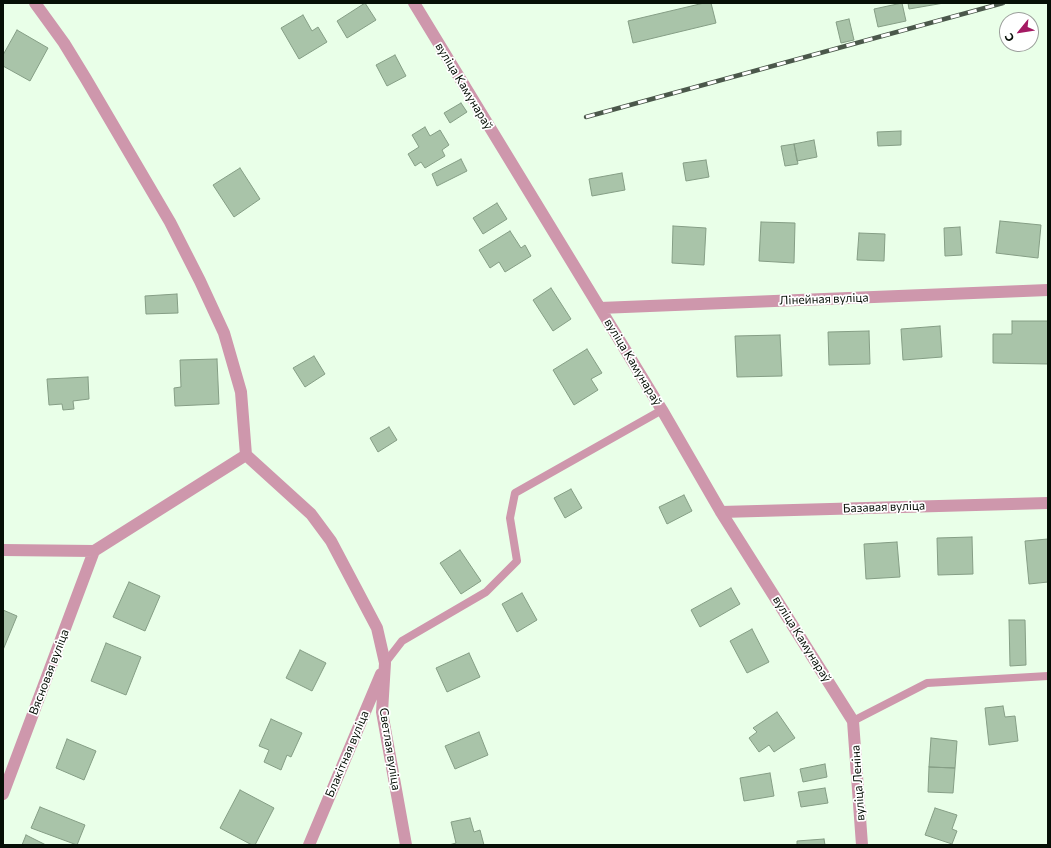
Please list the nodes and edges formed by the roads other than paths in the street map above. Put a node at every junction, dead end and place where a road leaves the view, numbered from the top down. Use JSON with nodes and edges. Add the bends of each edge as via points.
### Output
{"nodes":[{"id":1,"x":35,"y":3,"type":"edge"},
{"id":2,"x":414,"y":3,"type":"edge"},
{"id":3,"x":1048,"y":290,"type":"edge"},
{"id":4,"x":600,"y":308,"type":"junction"},
{"id":5,"x":662,"y":410,"type":"junction"},
{"id":6,"x":246,"y":455,"type":"junction"},
{"id":7,"x":1048,"y":503,"type":"edge"},
{"id":8,"x":721,"y":512,"type":"junction"},
{"id":9,"x":3,"y":550,"type":"edge"},
{"id":10,"x":94,"y":551,"type":"junction"},
{"id":11,"x":385,"y":663,"type":"junction"},
{"id":12,"x":1048,"y":676,"type":"edge"},
{"id":13,"x":854,"y":721,"type":"junction"},
{"id":14,"x":3,"y":794,"type":"edge"},
{"id":15,"x":308,"y":845,"type":"edge"},
{"id":16,"x":406,"y":845,"type":"edge"},
{"id":17,"x":862,"y":845,"type":"edge"}],
"edges":[{"from":1,"to":6,"type":"street","via":[[64,43],[126,147],[170,222],[203,287],[224,333],[241,392]]},
{"from":2,"to":4,"type":"street","name":"вуліца Камунараў"},
{"from":3,"to":4,"type":"street","name":"Лінейная вуліца"},
{"from":4,"to":5,"type":"street","name":"вуліца Камунараў"},
{"from":5,"to":8,"type":"street","name":"вуліца Камунараў"},
{"from":5,"to":11,"type":"lane","via":[[515,493],[510,518],[517,561],[486,592],[402,641]]},
{"from":6,"to":10,"type":"street"},
{"from":6,"to":11,"type":"street","name":"Светлая вуліца","via":[[311,514],[331,541],[377,628]]},
{"from":7,"to":8,"type":"street","name":"Базавая вуліца"},
{"from":8,"to":13,"type":"street","name":"вуліца Камунараў"},
{"from":9,"to":10,"type":"street"},
{"from":10,"to":14,"type":"street","name":"Вясновая вуліца"},
{"from":11,"to":15,"type":"street","name":"Блакітная вуліца"},
{"from":11,"to":16,"type":"street","name":"Светлая вуліца","via":[[382,712]]},
{"from":12,"to":13,"type":"lane","via":[[927,683]]},
{"from":13,"to":17,"type":"street","name":"вуліца Леніна"}]}
